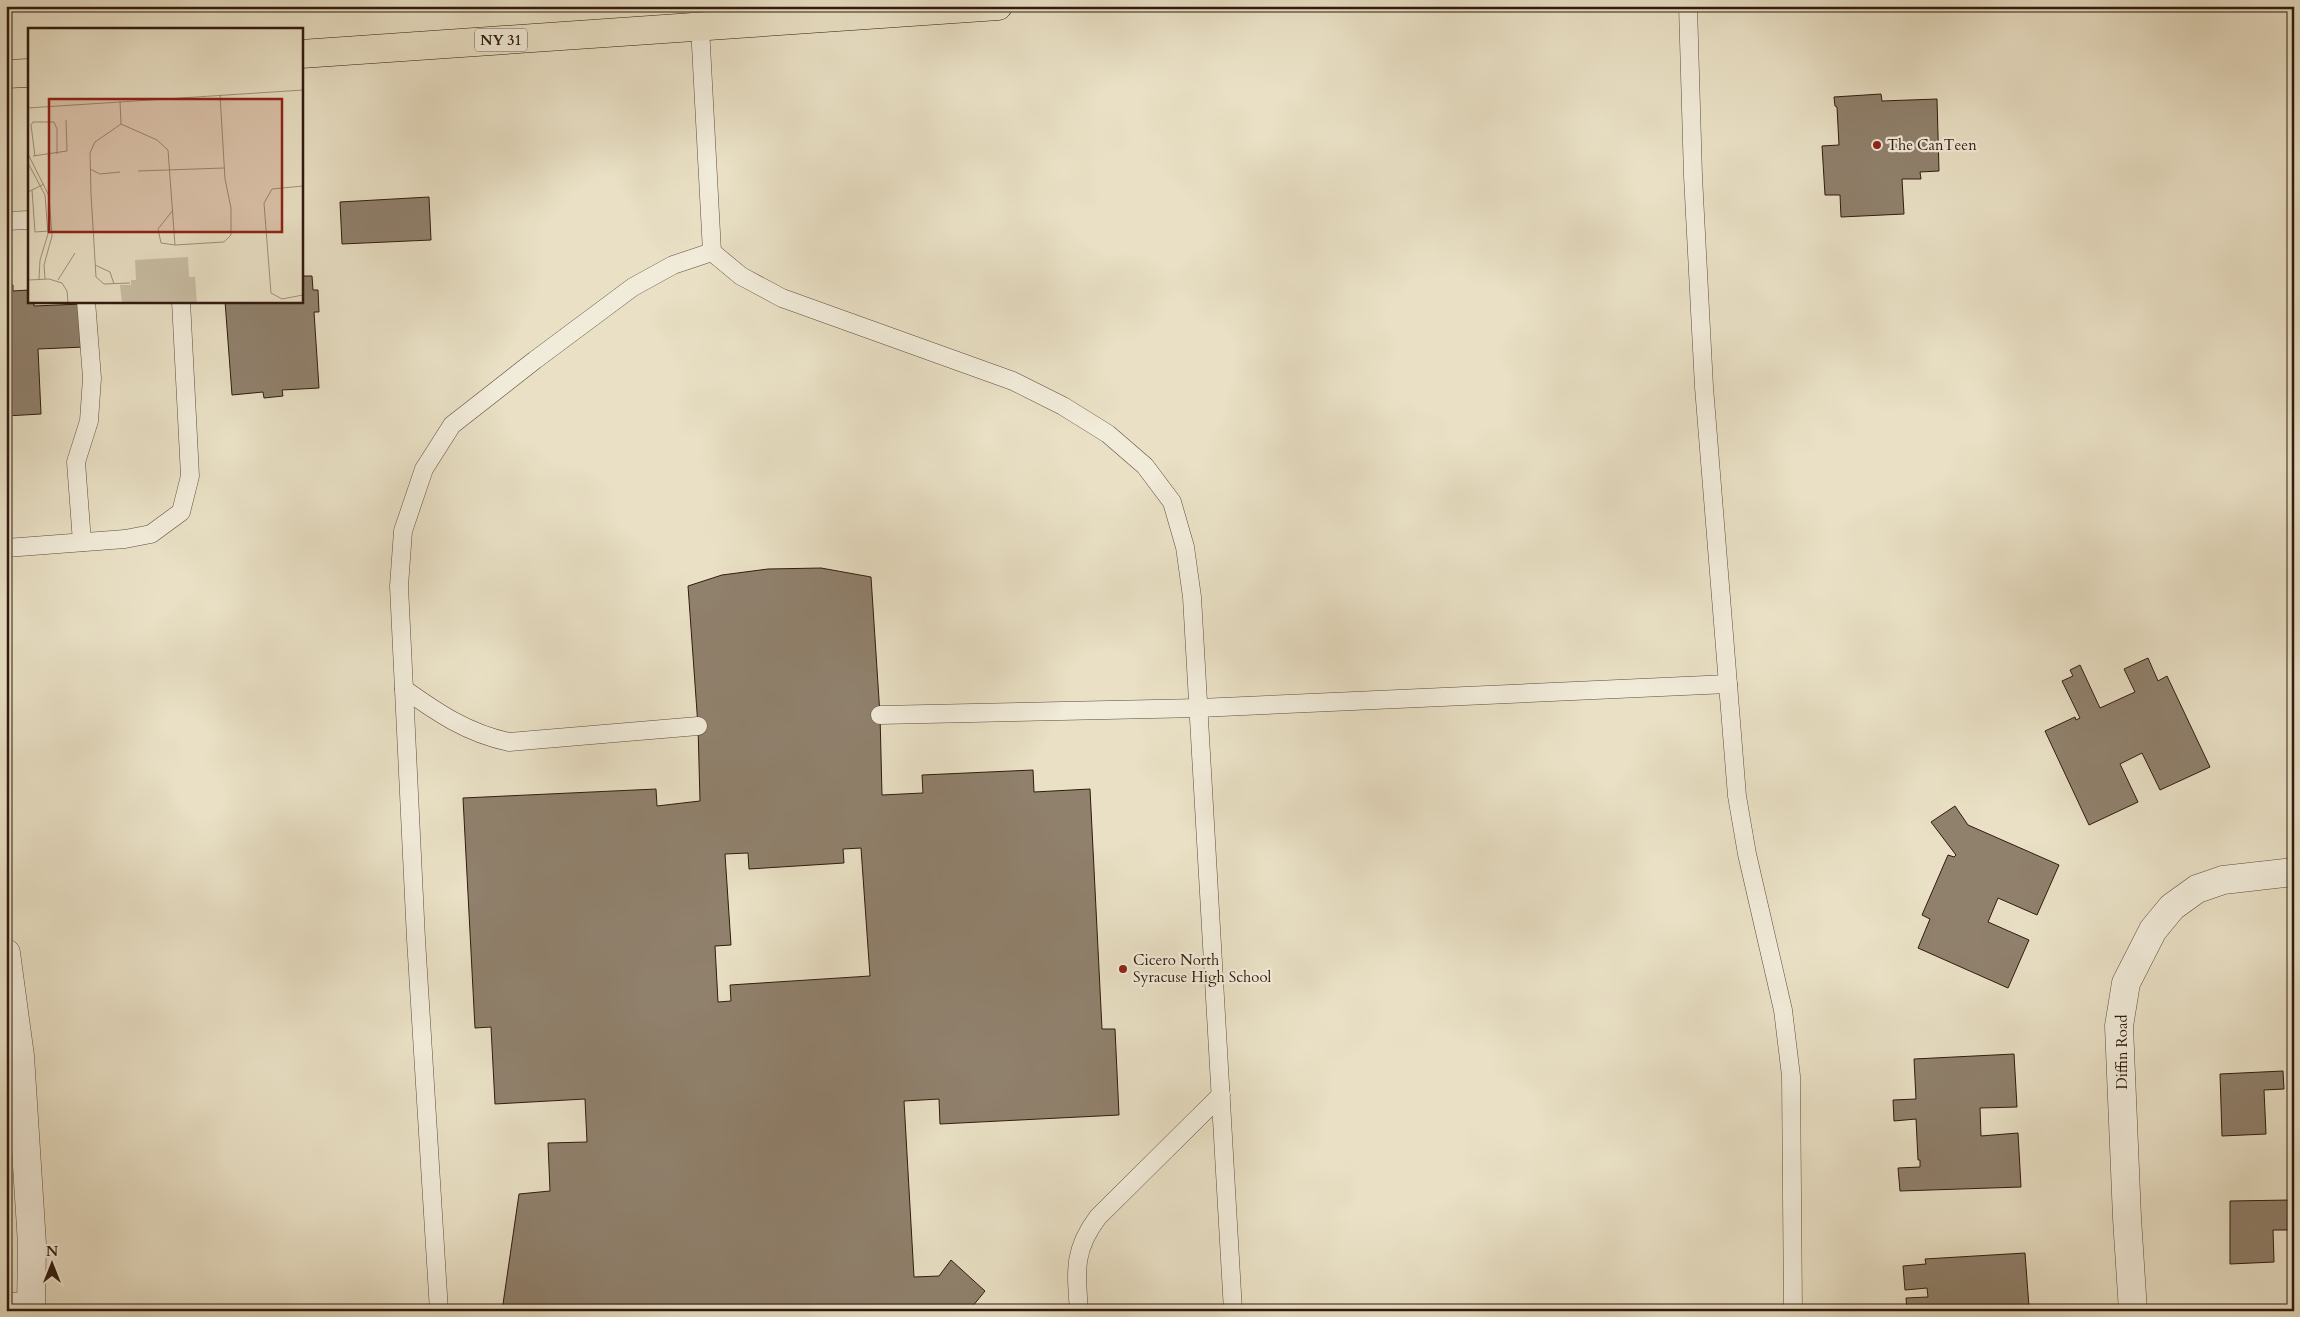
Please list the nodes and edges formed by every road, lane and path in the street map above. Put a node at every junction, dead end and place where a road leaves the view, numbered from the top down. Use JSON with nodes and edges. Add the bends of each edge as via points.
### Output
{"nodes":[{"id":1,"x":998,"y":6,"type":"edge"},
{"id":2,"x":1688,"y":6,"type":"edge"},
{"id":3,"x":700,"y":27,"type":"junction"},
{"id":4,"x":302,"y":54,"type":"edge"},
{"id":5,"x":28,"y":73,"type":"edge"},
{"id":6,"x":6,"y":74,"type":"edge"},
{"id":7,"x":28,"y":220,"type":"edge"},
{"id":8,"x":6,"y":221,"type":"edge"},
{"id":9,"x":712,"y":252,"type":"junction"},
{"id":10,"x":86,"y":302,"type":"edge"},
{"id":11,"x":182,"y":302,"type":"edge"},
{"id":12,"x":82,"y":542,"type":"junction"},
{"id":13,"x":6,"y":548,"type":"edge"},
{"id":14,"x":1728,"y":684,"type":"junction"},
{"id":15,"x":404,"y":689,"type":"junction"},
{"id":16,"x":1199,"y":708,"type":"junction"},
{"id":17,"x":880,"y":716,"type":"dead end"},
{"id":18,"x":698,"y":726,"type":"dead end"},
{"id":19,"x":2294,"y":872,"type":"edge"},
{"id":20,"x":6,"y":953,"type":"edge"},
{"id":21,"x":1221,"y":1095,"type":"junction"},
{"id":22,"x":23,"y":1305,"type":"edge"},
{"id":23,"x":439,"y":1311,"type":"edge"},
{"id":24,"x":1079,"y":1311,"type":"edge"},
{"id":25,"x":1233,"y":1311,"type":"edge"},
{"id":26,"x":1794,"y":1311,"type":"edge"},
{"id":27,"x":2133,"y":1311,"type":"edge"}],
"edges":[{"from":1,"to":3,"type":"main road","number":"NY 31"},
{"from":2,"to":14,"type":"lane","via":[[1704,387]]},
{"from":3,"to":4,"type":"main road","number":"NY 31"},
{"from":3,"to":9,"type":"lane"},
{"from":5,"to":6,"type":"main road"},
{"from":7,"to":8,"type":"lane"},
{"from":9,"to":15,"type":"lane","via":[[673,265],[634,287],[452,425],[424,468],[404,531],[399,586]]},
{"from":9,"to":16,"type":"lane","via":[[741,276],[782,298],[1013,381],[1063,406],[1108,434],[1145,466],[1172,502],[1185,547],[1192,597]]},
{"from":10,"to":12,"type":"lane","via":[[92,378],[89,421],[76,462]]},
{"from":11,"to":12,"type":"lane","via":[[190,476],[181,512],[152,534]]},
{"from":12,"to":13,"type":"lane"},
{"from":14,"to":16,"type":"lane"},
{"from":14,"to":26,"type":"lane","via":[[1736,796],[1783,1010],[1791,1076]]},
{"from":15,"to":18,"type":"lane","via":[[449,720],[509,742]]},
{"from":15,"to":23,"type":"lane"},
{"from":16,"to":17,"type":"lane"},
{"from":16,"to":21,"type":"lane"},
{"from":19,"to":27,"type":"street","name":"Diffin Road","via":[[2223,880],[2197,888],[2172,907],[2153,930],[2126,983],[2119,1026]]},
{"from":20,"to":22,"type":"street","via":[[20,1056],[32,1244]]},
{"from":21,"to":24,"type":"lane","via":[[1088,1229],[1078,1258]]},
{"from":21,"to":25,"type":"lane"}]}
